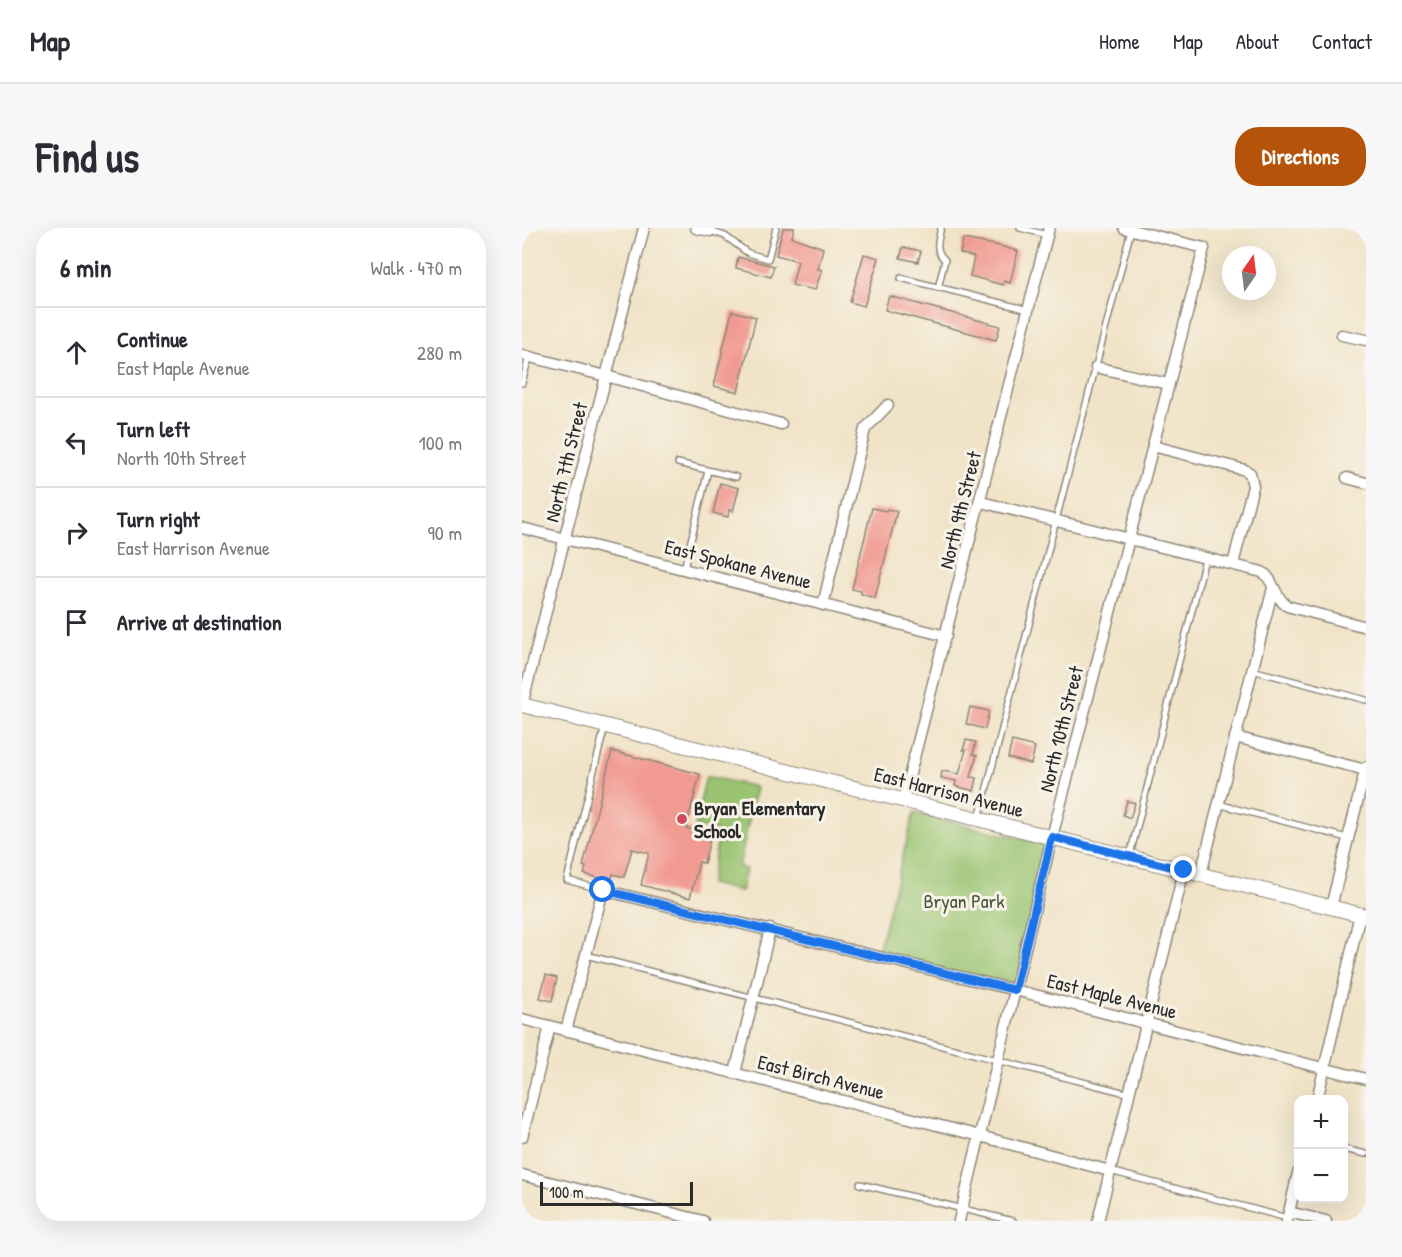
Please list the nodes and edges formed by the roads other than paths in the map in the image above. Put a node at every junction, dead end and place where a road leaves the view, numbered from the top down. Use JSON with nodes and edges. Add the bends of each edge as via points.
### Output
{"nodes":[{"id":1,"x":644,"y":228,"type":"edge"},
{"id":2,"x":696,"y":228,"type":"edge"},
{"id":3,"x":776,"y":228,"type":"edge"},
{"id":4,"x":941,"y":228,"type":"edge"},
{"id":5,"x":1020,"y":228,"type":"edge"},
{"id":6,"x":1128,"y":229,"type":"edge"},
{"id":7,"x":710,"y":231,"type":"joint"},
{"id":8,"x":1048,"y":231,"type":"edge"},
{"id":9,"x":901,"y":278,"type":"dead end"},
{"id":10,"x":938,"y":288,"type":"junction"},
{"id":11,"x":1029,"y":310,"type":"junction"},
{"id":12,"x":1342,"y":334,"type":"dead end"},
{"id":13,"x":1366,"y":340,"type":"edge"},
{"id":14,"x":525,"y":356,"type":"edge"},
{"id":15,"x":1096,"y":367,"type":"junction"},
{"id":16,"x":606,"y":376,"type":"junction"},
{"id":17,"x":522,"y":383,"type":"edge"},
{"id":18,"x":1168,"y":384,"type":"junction"},
{"id":19,"x":888,"y":405,"type":"dead end"},
{"id":20,"x":781,"y":424,"type":"dead end"},
{"id":21,"x":1153,"y":446,"type":"junction"},
{"id":22,"x":678,"y":463,"type":"dead end"},
{"id":23,"x":708,"y":471,"type":"junction"},
{"id":24,"x":736,"y":477,"type":"dead end"},
{"id":25,"x":1347,"y":478,"type":"dead end"},
{"id":26,"x":1366,"y":483,"type":"edge"},
{"id":27,"x":981,"y":502,"type":"junction"},
{"id":28,"x":1056,"y":520,"type":"junction"},
{"id":29,"x":522,"y":528,"type":"edge"},
{"id":30,"x":1128,"y":538,"type":"junction"},
{"id":31,"x":565,"y":539,"type":"junction"},
{"id":32,"x":1205,"y":558,"type":"junction"},
{"id":33,"x":1233,"y":564,"type":"junction"},
{"id":34,"x":684,"y":569,"type":"junction"},
{"id":35,"x":1273,"y":588,"type":"junction"},
{"id":36,"x":823,"y":605,"type":"junction"},
{"id":37,"x":1366,"y":627,"type":"edge"},
{"id":38,"x":946,"y":636,"type":"junction"},
{"id":39,"x":1252,"y":670,"type":"junction"},
{"id":40,"x":1366,"y":700,"type":"edge"},
{"id":41,"x":522,"y":705,"type":"edge"},
{"id":42,"x":605,"y":725,"type":"junction"},
{"id":43,"x":1235,"y":737,"type":"junction"},
{"id":44,"x":1366,"y":769,"type":"edge"},
{"id":45,"x":903,"y":801,"type":"junction"},
{"id":46,"x":1218,"y":804,"type":"junction"},
{"id":47,"x":978,"y":819,"type":"junction"},
{"id":48,"x":1052,"y":837,"type":"junction"},
{"id":49,"x":1348,"y":838,"type":"junction"},
{"id":50,"x":1129,"y":856,"type":"junction"},
{"id":51,"x":1184,"y":870,"type":"junction"},
{"id":52,"x":1201,"y":874,"type":"junction"},
{"id":53,"x":603,"y":890,"type":"junction"},
{"id":54,"x":1330,"y":907,"type":"junction"},
{"id":55,"x":1363,"y":915,"type":"edge"},
{"id":56,"x":770,"y":929,"type":"junction"},
{"id":57,"x":586,"y":955,"type":"junction"},
{"id":58,"x":1015,"y":990,"type":"junction"},
{"id":59,"x":753,"y":998,"type":"junction"},
{"id":60,"x":522,"y":1019,"type":"edge"},
{"id":61,"x":1147,"y":1023,"type":"junction"},
{"id":62,"x":550,"y":1026,"type":"junction"},
{"id":63,"x":566,"y":1030,"type":"junction"},
{"id":64,"x":998,"y":1060,"type":"junction"},
{"id":65,"x":1324,"y":1069,"type":"junction"},
{"id":66,"x":735,"y":1073,"type":"junction"},
{"id":67,"x":1366,"y":1079,"type":"edge"},
{"id":68,"x":1130,"y":1094,"type":"junction"},
{"id":69,"x":1318,"y":1095,"type":"edge"},
{"id":70,"x":980,"y":1136,"type":"junction"},
{"id":71,"x":522,"y":1137,"type":"edge"},
{"id":72,"x":1348,"y":1150,"type":"edge"},
{"id":73,"x":1366,"y":1154,"type":"edge"},
{"id":74,"x":1110,"y":1171,"type":"junction"},
{"id":75,"x":522,"y":1175,"type":"edge"},
{"id":76,"x":860,"y":1184,"type":"dead end"},
{"id":77,"x":1294,"y":1193,"type":"edge"},
{"id":78,"x":962,"y":1208,"type":"junction"},
{"id":79,"x":1288,"y":1217,"type":"edge"},
{"id":80,"x":700,"y":1221,"type":"edge"},
{"id":81,"x":958,"y":1221,"type":"edge"},
{"id":82,"x":1013,"y":1221,"type":"edge"},
{"id":83,"x":1098,"y":1221,"type":"edge"},
{"id":84,"x":1326,"y":1221,"type":"edge"}],
"edges":[{"from":1,"to":16,"type":"street","name":"North 7th Street"},
{"from":2,"to":7,"type":"street"},
{"from":3,"to":7,"type":"lane","via":[[768,259],[748,253],[725,236]]},
{"from":4,"to":10,"type":"lane","via":[[936,246],[945,260]]},
{"from":5,"to":8,"type":"lane"},
{"from":6,"to":15,"type":"lane"},
{"from":6,"to":18,"type":"street","name":"North 10th Street","via":[[1203,248]]},
{"from":8,"to":11,"type":"street","name":"North 9th Street"},
{"from":9,"to":10,"type":"lane"},
{"from":10,"to":11,"type":"lane"},
{"from":11,"to":27,"type":"street","name":"North 9th Street"},
{"from":12,"to":13,"type":"street"},
{"from":14,"to":16,"type":"street"},
{"from":14,"to":17,"type":"lane"},
{"from":15,"to":18,"type":"street"},
{"from":15,"to":28,"type":"lane"},
{"from":16,"to":20,"type":"street"},
{"from":16,"to":31,"type":"street","name":"North 7th Street"},
{"from":18,"to":21,"type":"street","name":"North 10th Street"},
{"from":19,"to":36,"type":"street","via":[[866,429]]},
{"from":21,"to":30,"type":"street","name":"North 10th Street"},
{"from":21,"to":33,"type":"street","via":[[1245,470],[1252,478]]},
{"from":22,"to":23,"type":"lane"},
{"from":23,"to":24,"type":"lane"},
{"from":23,"to":34,"type":"lane"},
{"from":25,"to":26,"type":"street"},
{"from":27,"to":28,"type":"street"},
{"from":27,"to":38,"type":"street","name":"North 9th Street"},
{"from":28,"to":30,"type":"street"},
{"from":28,"to":47,"type":"lane"},
{"from":29,"to":31,"type":"street","name":"East Spokane Avenue"},
{"from":30,"to":32,"type":"street"},
{"from":30,"to":48,"type":"street","name":"North 10th Street"},
{"from":31,"to":34,"type":"street","name":"East Spokane Avenue"},
{"from":31,"to":41,"type":"street","name":"North 7th Street"},
{"from":32,"to":33,"type":"street"},
{"from":32,"to":50,"type":"lane"},
{"from":33,"to":35,"type":"street","via":[[1262,572]]},
{"from":34,"to":36,"type":"street","name":"East Spokane Avenue"},
{"from":35,"to":37,"type":"street","via":[[1287,606]]},
{"from":35,"to":39,"type":"street"},
{"from":36,"to":38,"type":"street","name":"East Spokane Avenue"},
{"from":38,"to":45,"type":"street","name":"North 9th Street"},
{"from":39,"to":40,"type":"lane"},
{"from":39,"to":43,"type":"street"},
{"from":41,"to":42,"type":"street","name":"East Harrison Avenue"},
{"from":42,"to":45,"type":"street","name":"East Harrison Avenue"},
{"from":42,"to":53,"type":"lane","via":[[567,880]]},
{"from":43,"to":44,"type":"street"},
{"from":43,"to":46,"type":"street"},
{"from":44,"to":49,"type":"street"},
{"from":45,"to":47,"type":"street","name":"East Harrison Avenue"},
{"from":46,"to":49,"type":"lane"},
{"from":46,"to":52,"type":"street"},
{"from":47,"to":48,"type":"street","name":"East Harrison Avenue"},
{"from":48,"to":50,"type":"street","name":"East Harrison Avenue"},
{"from":48,"to":58,"type":"street","name":"North 10th Street"},
{"from":49,"to":54,"type":"street"},
{"from":50,"to":51,"type":"street","name":"East Harrison Avenue"},
{"from":51,"to":52,"type":"street","name":"East Harrison Avenue"},
{"from":51,"to":61,"type":"street"},
{"from":52,"to":54,"type":"street","name":"East Harrison Avenue"},
{"from":53,"to":56,"type":"street","name":"East Maple Avenue"},
{"from":53,"to":57,"type":"street"},
{"from":54,"to":55,"type":"street","name":"East Harrison Avenue"},
{"from":55,"to":65,"type":"street"},
{"from":56,"to":58,"type":"street","name":"East Maple Avenue"},
{"from":56,"to":59,"type":"street"},
{"from":57,"to":59,"type":"lane"},
{"from":57,"to":63,"type":"street"},
{"from":58,"to":61,"type":"street","name":"East Maple Avenue"},
{"from":58,"to":64,"type":"street","name":"North 10th Street"},
{"from":59,"to":64,"type":"lane"},
{"from":59,"to":66,"type":"street"},
{"from":60,"to":62,"type":"street","name":"East Birch Avenue"},
{"from":61,"to":65,"type":"street","name":"East Maple Avenue"},
{"from":61,"to":68,"type":"street"},
{"from":62,"to":63,"type":"street","name":"East Birch Avenue"},
{"from":62,"to":71,"type":"street"},
{"from":63,"to":66,"type":"street","name":"East Birch Avenue"},
{"from":64,"to":68,"type":"lane"},
{"from":64,"to":70,"type":"street","name":"North 10th Street"},
{"from":65,"to":67,"type":"street","name":"East Maple Avenue"},
{"from":65,"to":69,"type":"street"},
{"from":66,"to":70,"type":"street","name":"East Birch Avenue"},
{"from":68,"to":74,"type":"street"},
{"from":70,"to":74,"type":"street","name":"East Birch Avenue"},
{"from":70,"to":78,"type":"street","name":"North 10th Street"},
{"from":72,"to":73,"type":"lane"},
{"from":74,"to":79,"type":"lane"},
{"from":74,"to":83,"type":"street"},
{"from":75,"to":80,"type":"street"},
{"from":76,"to":78,"type":"lane"},
{"from":77,"to":79,"type":"street"},
{"from":78,"to":81,"type":"street","name":"North 10th Street"},
{"from":78,"to":82,"type":"lane"},
{"from":79,"to":84,"type":"street"}]}
